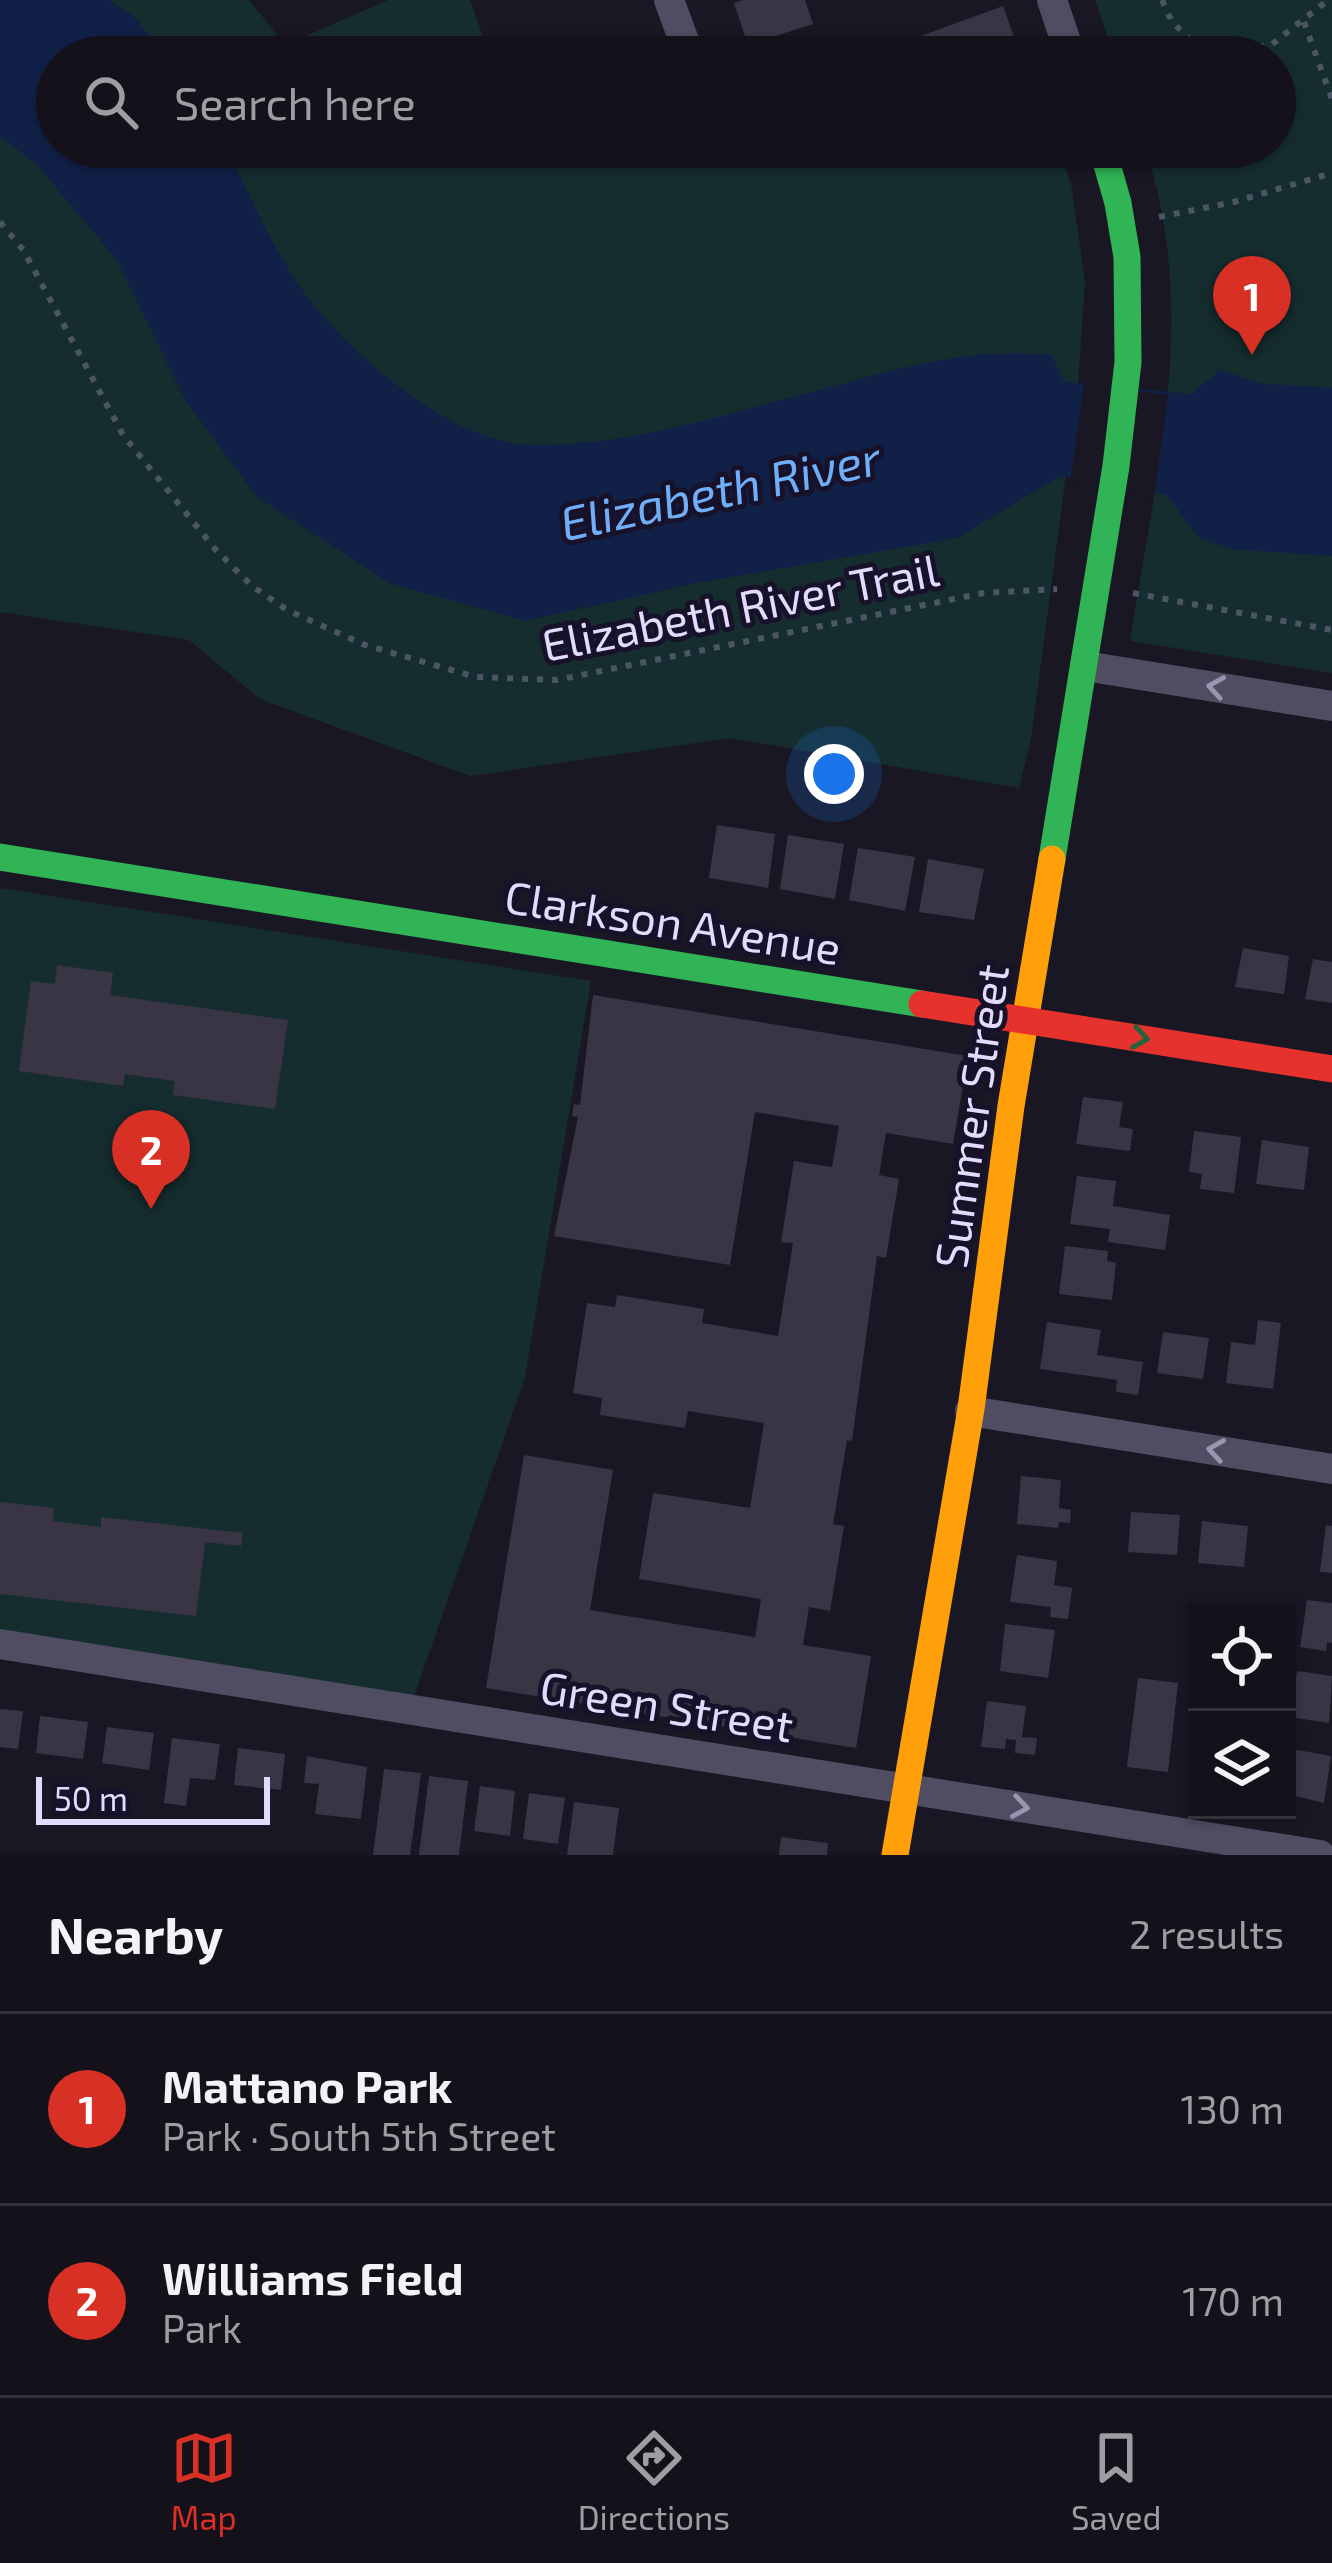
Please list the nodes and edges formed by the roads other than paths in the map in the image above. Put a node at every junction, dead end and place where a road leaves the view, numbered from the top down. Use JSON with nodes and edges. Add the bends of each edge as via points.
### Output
{"nodes":[{"id":1,"x":669,"y":0,"type":"edge"},
{"id":2,"x":1052,"y":0,"type":"edge"},
{"id":3,"x":682,"y":36,"type":"edge"},
{"id":4,"x":1064,"y":36,"type":"edge"},
{"id":5,"x":1107,"y":168,"type":"edge"},
{"id":6,"x":1085,"y":666,"type":"junction"},
{"id":7,"x":1332,"y":706,"type":"edge"},
{"id":8,"x":0,"y":857,"type":"edge"},
{"id":9,"x":1024,"y":1018,"type":"junction"},
{"id":10,"x":1332,"y":1069,"type":"edge"},
{"id":11,"x":970,"y":1411,"type":"junction"},
{"id":12,"x":1332,"y":1468,"type":"edge"},
{"id":13,"x":0,"y":1644,"type":"edge"},
{"id":14,"x":905,"y":1789,"type":"junction"},
{"id":15,"x":895,"y":1855,"type":"edge"},
{"id":16,"x":1320,"y":1855,"type":"edge"}],
"edges":[{"from":1,"to":3,"type":"street"},
{"from":2,"to":4,"type":"street"},
{"from":5,"to":6,"type":"street","name":"Summer Street","via":[[1132,311]]},
{"from":7,"to":6,"type":"street","one_way":true},
{"from":6,"to":9,"type":"street","name":"Summer Street"},
{"from":8,"to":9,"type":"street","name":"Clarkson Avenue"},
{"from":9,"to":10,"type":"street","name":"Clarkson Avenue","one_way":true},
{"from":9,"to":11,"type":"street","name":"Summer Street"},
{"from":12,"to":11,"type":"street","one_way":true},
{"from":11,"to":14,"type":"street","name":"Summer Street"},
{"from":13,"to":14,"type":"street","name":"Green Street"},
{"from":14,"to":15,"type":"street","name":"Summer Street"},
{"from":14,"to":16,"type":"street","name":"Green Street","one_way":true}]}
